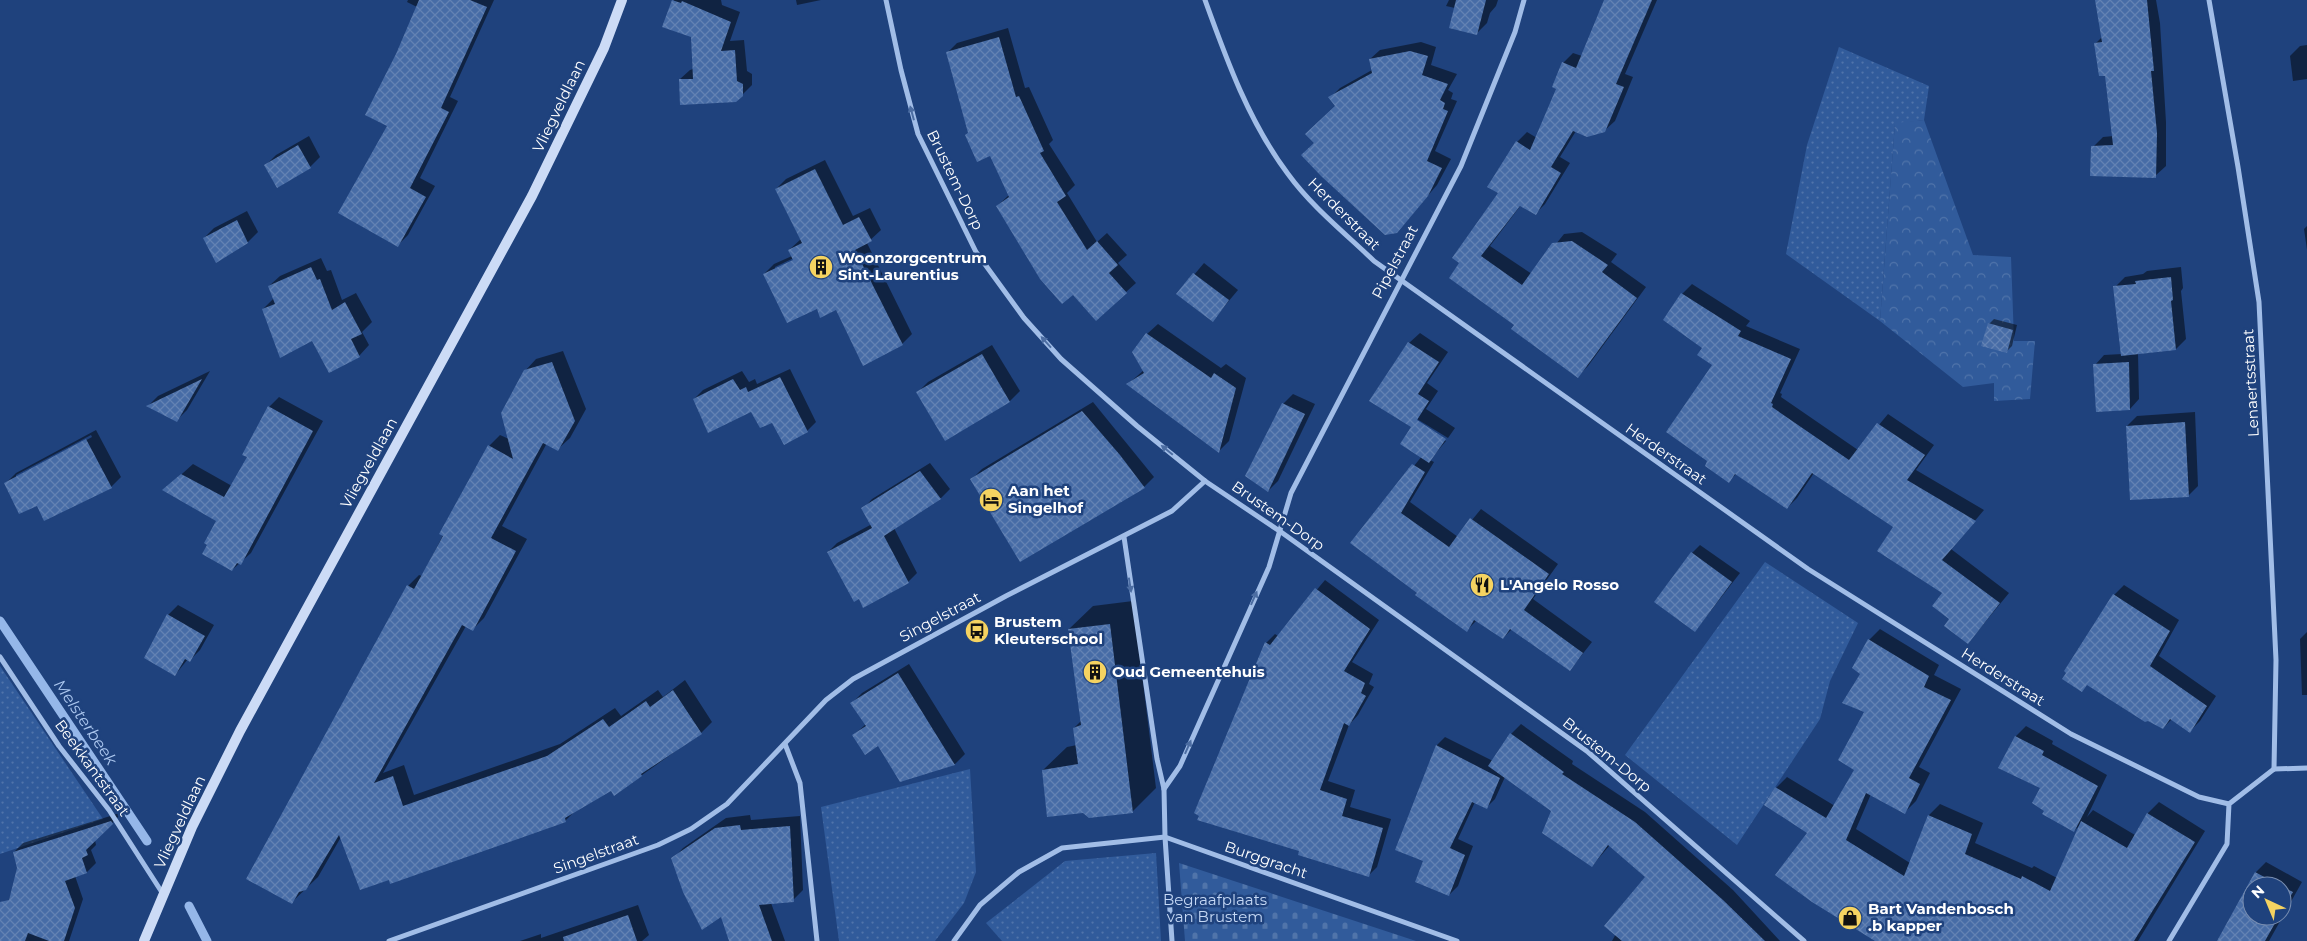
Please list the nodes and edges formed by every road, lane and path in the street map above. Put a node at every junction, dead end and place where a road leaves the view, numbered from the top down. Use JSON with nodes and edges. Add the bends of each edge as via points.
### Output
{"nodes":[{"id":1,"x":622,"y":0,"type":"edge"},
{"id":2,"x":886,"y":0,"type":"edge"},
{"id":3,"x":1205,"y":0,"type":"edge"},
{"id":4,"x":1524,"y":0,"type":"edge"},
{"id":5,"x":2209,"y":0,"type":"edge"},
{"id":6,"x":1400,"y":280,"type":"junction"},
{"id":7,"x":1205,"y":481,"type":"junction"},
{"id":8,"x":1281,"y":532,"type":"junction"},
{"id":9,"x":1124,"y":537,"type":"junction"},
{"id":10,"x":0,"y":656,"type":"edge"},
{"id":11,"x":785,"y":744,"type":"junction"},
{"id":12,"x":2307,"y":768,"type":"edge"},
{"id":13,"x":2274,"y":769,"type":"junction"},
{"id":14,"x":1164,"y":789,"type":"junction"},
{"id":15,"x":2229,"y":804,"type":"junction"},
{"id":16,"x":1165,"y":837,"type":"junction"},
{"id":17,"x":163,"y":894,"type":"junction"},
{"id":18,"x":144,"y":941,"type":"edge"},
{"id":19,"x":389,"y":941,"type":"edge"},
{"id":20,"x":817,"y":941,"type":"edge"},
{"id":21,"x":954,"y":941,"type":"edge"},
{"id":22,"x":1172,"y":941,"type":"edge"},
{"id":23,"x":1457,"y":941,"type":"edge"},
{"id":24,"x":1804,"y":941,"type":"edge"},
{"id":25,"x":2169,"y":941,"type":"edge"}],
"edges":[{"from":1,"to":17,"type":"main road","name":"Vliegveldlaan","via":[[604,48],[540,179],[240,732],[192,827]]},
{"from":7,"to":2,"type":"street","name":"Brustem-Dorp","one_way":true,"via":[[1061,359],[1024,318],[976,252],[918,134],[900,70]]},
{"from":3,"to":6,"type":"street","name":"Herderstraat","via":[[1250,116],[1288,175],[1374,261]]},
{"from":4,"to":6,"type":"street","name":"Pipelstraat","via":[[1515,32],[1461,166]]},
{"from":5,"to":13,"type":"street","name":"Lenaertsstraat","via":[[2259,302],[2276,660]]},
{"from":6,"to":8,"type":"street","name":"Pipelstraat","via":[[1291,493]]},
{"from":6,"to":15,"type":"street","name":"Herderstraat","via":[[1816,574],[2071,734],[2199,798]]},
{"from":7,"to":8,"type":"street","name":"Brustem-Dorp"},
{"from":7,"to":9,"type":"street","name":"Singelstraat","via":[[1172,511]]},
{"from":14,"to":8,"type":"street","one_way":true,"via":[[1180,766]]},
{"from":8,"to":24,"type":"street","name":"Brustem-Dorp","via":[[1588,752]]},
{"from":9,"to":11,"type":"street","name":"Singelstraat","via":[[853,678],[826,700]]},
{"from":9,"to":14,"type":"street","one_way":true},
{"from":10,"to":17,"type":"street","name":"Beekkantstraat","via":[[59,746],[109,810]]},
{"from":11,"to":19,"type":"street","name":"Singelstraat","via":[[727,804],[691,829],[658,845]]},
{"from":11,"to":20,"type":"street","via":[[800,783]]},
{"from":12,"to":13,"type":"street"},
{"from":13,"to":15,"type":"street"},
{"from":14,"to":16,"type":"street"},
{"from":15,"to":25,"type":"street","via":[[2227,844]]},
{"from":16,"to":21,"type":"street","via":[[1062,848],[1018,872],[980,905]]},
{"from":16,"to":22,"type":"street"},
{"from":16,"to":23,"type":"street","name":"Burggracht"},
{"from":17,"to":18,"type":"main road","name":"Vliegveldlaan"}]}
